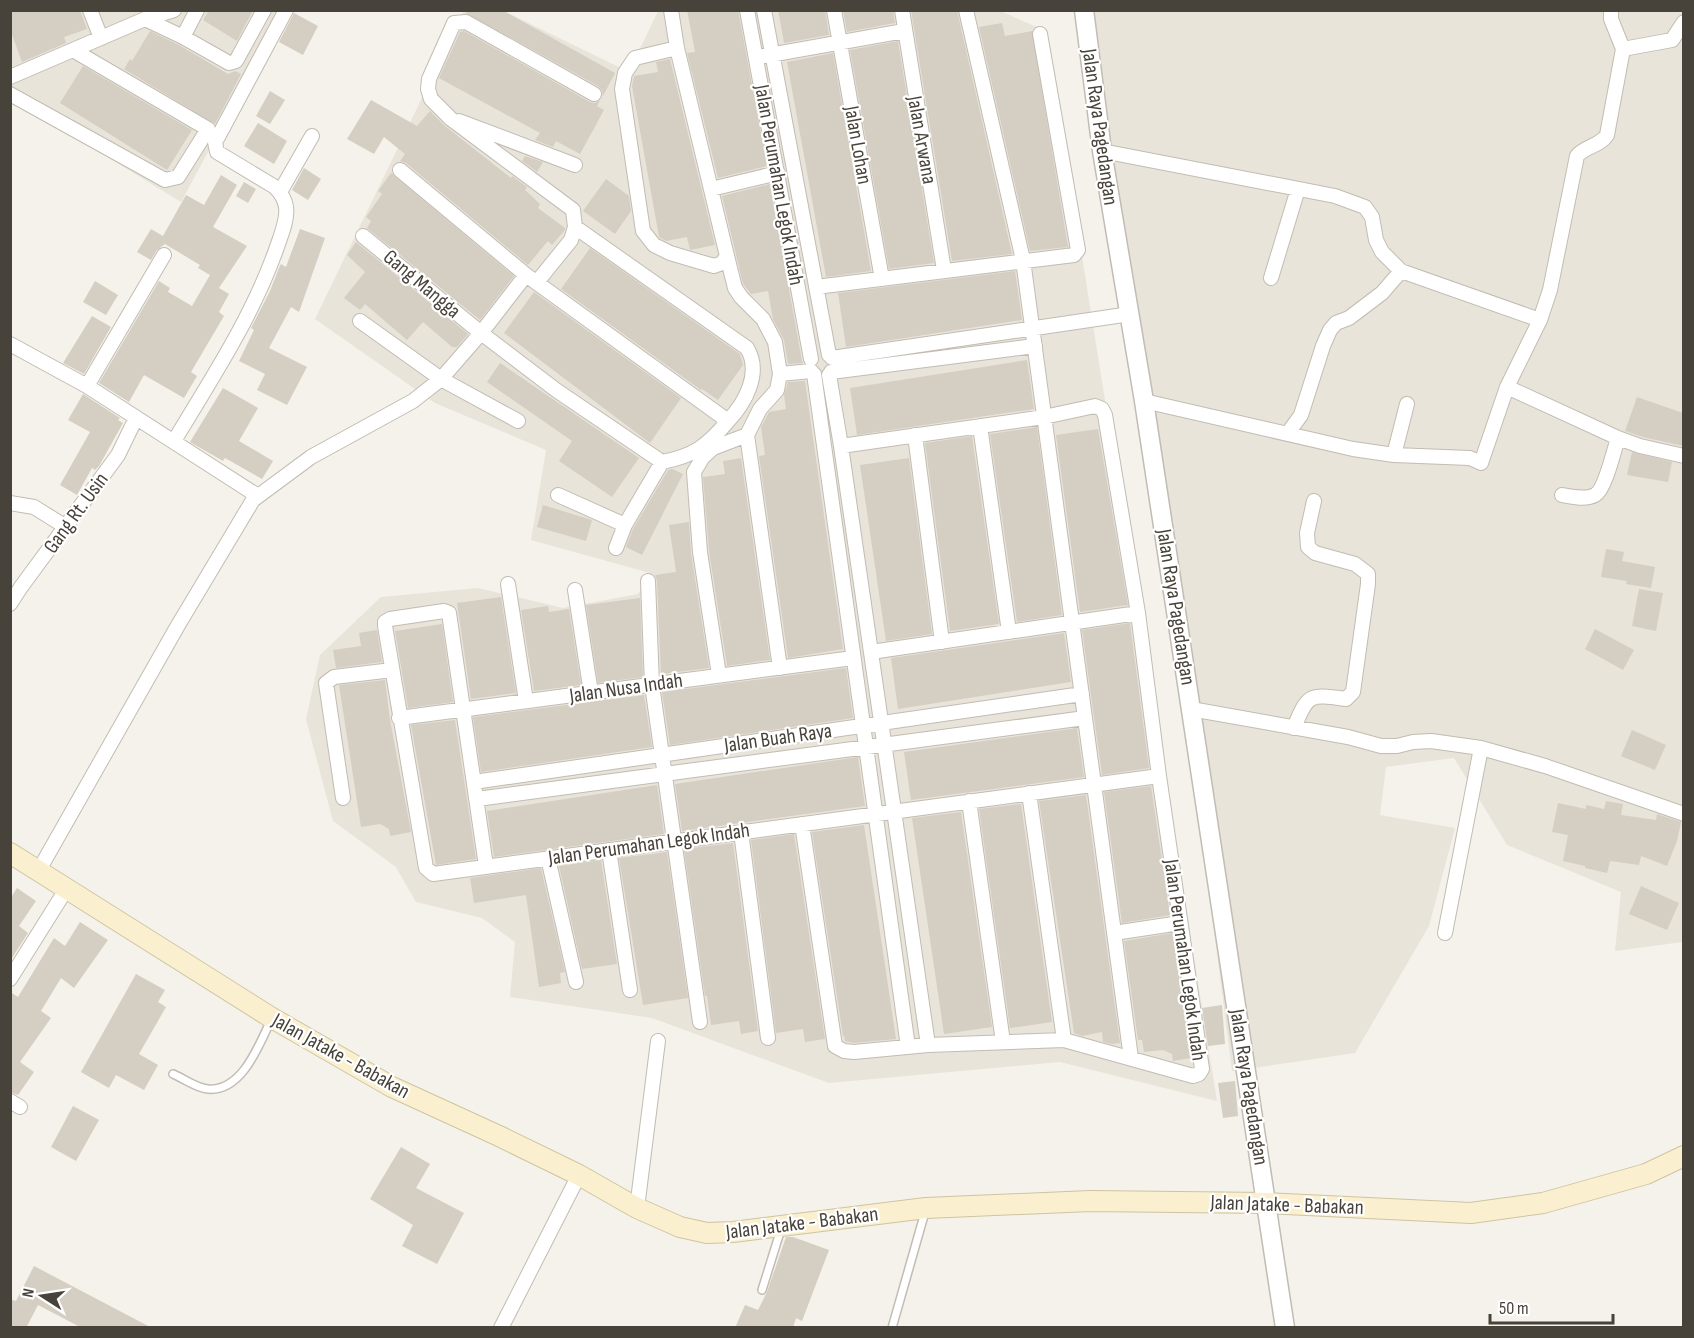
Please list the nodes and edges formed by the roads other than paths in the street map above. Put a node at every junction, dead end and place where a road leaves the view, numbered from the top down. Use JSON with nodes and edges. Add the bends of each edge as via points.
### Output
{"nodes":[{"id":1,"x":90,"y":10,"type":"edge"},
{"id":2,"x":174,"y":10,"type":"edge"},
{"id":3,"x":197,"y":10,"type":"edge"},
{"id":4,"x":264,"y":10,"type":"edge"},
{"id":5,"x":286,"y":10,"type":"edge"},
{"id":6,"x":671,"y":10,"type":"edge"},
{"id":7,"x":747,"y":10,"type":"edge"},
{"id":8,"x":764,"y":10,"type":"edge"},
{"id":9,"x":834,"y":10,"type":"edge"},
{"id":10,"x":902,"y":10,"type":"edge"},
{"id":11,"x":966,"y":10,"type":"edge"},
{"id":12,"x":1084,"y":10,"type":"edge"},
{"id":13,"x":1611,"y":10,"type":"edge"},
{"id":14,"x":145,"y":19,"type":"junction"},
{"id":15,"x":1683,"y":22,"type":"edge"},
{"id":16,"x":904,"y":31,"type":"junction"},
{"id":17,"x":1040,"y":34,"type":"dead end"},
{"id":18,"x":183,"y":37,"type":"junction"},
{"id":19,"x":101,"y":38,"type":"junction"},
{"id":20,"x":840,"y":42,"type":"junction"},
{"id":21,"x":677,"y":48,"type":"junction"},
{"id":22,"x":1623,"y":49,"type":"junction"},
{"id":23,"x":73,"y":50,"type":"junction"},
{"id":24,"x":772,"y":55,"type":"junction"},
{"id":25,"x":756,"y":57,"type":"junction"},
{"id":26,"x":10,"y":77,"type":"edge"},
{"id":27,"x":10,"y":94,"type":"edge"},
{"id":28,"x":594,"y":94,"type":"dead end"},
{"id":29,"x":451,"y":119,"type":"junction"},
{"id":30,"x":312,"y":136,"type":"dead end"},
{"id":31,"x":1102,"y":151,"type":"junction"},
{"id":32,"x":575,"y":165,"type":"dead end"},
{"id":33,"x":400,"y":170,"type":"dead end"},
{"id":34,"x":778,"y":173,"type":"junction"},
{"id":35,"x":711,"y":189,"type":"junction"},
{"id":36,"x":1298,"y":189,"type":"junction"},
{"id":37,"x":280,"y":192,"type":"junction"},
{"id":38,"x":575,"y":227,"type":"junction"},
{"id":39,"x":363,"y":236,"type":"dead end"},
{"id":40,"x":165,"y":255,"type":"dead end"},
{"id":41,"x":727,"y":256,"type":"junction"},
{"id":42,"x":1023,"y":260,"type":"junction"},
{"id":43,"x":944,"y":270,"type":"junction"},
{"id":44,"x":1401,"y":271,"type":"junction"},
{"id":45,"x":532,"y":278,"type":"junction"},
{"id":46,"x":1271,"y":278,"type":"dead end"},
{"id":47,"x":882,"y":279,"type":"junction"},
{"id":48,"x":816,"y":287,"type":"junction"},
{"id":49,"x":1130,"y":314,"type":"junction"},
{"id":50,"x":1540,"y":320,"type":"junction"},
{"id":51,"x":360,"y":321,"type":"dead end"},
{"id":52,"x":1032,"y":328,"type":"junction"},
{"id":53,"x":481,"y":333,"type":"junction"},
{"id":54,"x":10,"y":344,"type":"edge"},
{"id":55,"x":1035,"y":346,"type":"junction"},
{"id":56,"x":830,"y":356,"type":"junction"},
{"id":57,"x":812,"y":368,"type":"junction"},
{"id":58,"x":780,"y":374,"type":"junction"},
{"id":59,"x":830,"y":374,"type":"junction"},
{"id":60,"x":441,"y":379,"type":"junction"},
{"id":61,"x":87,"y":386,"type":"junction"},
{"id":62,"x":1507,"y":387,"type":"junction"},
{"id":63,"x":1144,"y":401,"type":"junction"},
{"id":64,"x":1407,"y":404,"type":"dead end"},
{"id":65,"x":1044,"y":417,"type":"junction"},
{"id":66,"x":136,"y":418,"type":"junction"},
{"id":67,"x":518,"y":421,"type":"dead end"},
{"id":68,"x":728,"y":421,"type":"junction"},
{"id":69,"x":980,"y":426,"type":"junction"},
{"id":70,"x":1287,"y":434,"type":"junction"},
{"id":71,"x":747,"y":435,"type":"junction"},
{"id":72,"x":915,"y":435,"type":"junction"},
{"id":73,"x":1618,"y":438,"type":"junction"},
{"id":74,"x":174,"y":441,"type":"junction"},
{"id":75,"x":841,"y":446,"type":"junction"},
{"id":76,"x":1394,"y":455,"type":"junction"},
{"id":77,"x":1683,"y":456,"type":"edge"},
{"id":78,"x":662,"y":462,"type":"junction"},
{"id":79,"x":558,"y":495,"type":"dead end"},
{"id":80,"x":1562,"y":495,"type":"dead end"},
{"id":81,"x":258,"y":496,"type":"junction"},
{"id":82,"x":1314,"y":501,"type":"dead end"},
{"id":83,"x":10,"y":502,"type":"edge"},
{"id":84,"x":625,"y":525,"type":"junction"},
{"id":85,"x":66,"y":526,"type":"junction"},
{"id":86,"x":616,"y":548,"type":"dead end"},
{"id":87,"x":648,"y":580,"type":"dead end"},
{"id":88,"x":508,"y":584,"type":"dead end"},
{"id":89,"x":575,"y":590,"type":"dead end"},
{"id":90,"x":10,"y":604,"type":"edge"},
{"id":91,"x":1138,"y":613,"type":"junction"},
{"id":92,"x":1072,"y":622,"type":"junction"},
{"id":93,"x":1009,"y":632,"type":"junction"},
{"id":94,"x":942,"y":642,"type":"junction"},
{"id":95,"x":871,"y":652,"type":"junction"},
{"id":96,"x":853,"y":658,"type":"junction"},
{"id":97,"x":780,"y":668,"type":"junction"},
{"id":98,"x":392,"y":670,"type":"junction"},
{"id":99,"x":719,"y":675,"type":"junction"},
{"id":100,"x":652,"y":684,"type":"junction"},
{"id":101,"x":591,"y":693,"type":"junction"},
{"id":102,"x":1082,"y":694,"type":"junction"},
{"id":103,"x":526,"y":701,"type":"junction"},
{"id":104,"x":1191,"y":709,"type":"junction"},
{"id":105,"x":463,"y":710,"type":"junction"},
{"id":106,"x":1085,"y":717,"type":"junction"},
{"id":107,"x":399,"y":718,"type":"junction"},
{"id":108,"x":881,"y":723,"type":"junction"},
{"id":109,"x":863,"y":726,"type":"junction"},
{"id":110,"x":1294,"y":728,"type":"junction"},
{"id":111,"x":884,"y":745,"type":"junction"},
{"id":112,"x":866,"y":747,"type":"junction"},
{"id":113,"x":1481,"y":748,"type":"junction"},
{"id":114,"x":662,"y":755,"type":"junction"},
{"id":115,"x":664,"y":774,"type":"junction"},
{"id":116,"x":1159,"y":776,"type":"junction"},
{"id":117,"x":474,"y":782,"type":"junction"},
{"id":118,"x":1094,"y":785,"type":"junction"},
{"id":119,"x":1029,"y":793,"type":"junction"},
{"id":120,"x":343,"y":798,"type":"dead end"},
{"id":121,"x":477,"y":799,"type":"junction"},
{"id":122,"x":969,"y":801,"type":"junction"},
{"id":123,"x":894,"y":811,"type":"junction"},
{"id":124,"x":875,"y":814,"type":"junction"},
{"id":125,"x":1683,"y":814,"type":"edge"},
{"id":126,"x":802,"y":824,"type":"junction"},
{"id":127,"x":741,"y":832,"type":"junction"},
{"id":128,"x":674,"y":841,"type":"junction"},
{"id":129,"x":609,"y":850,"type":"junction"},
{"id":130,"x":10,"y":853,"type":"edge"},
{"id":131,"x":548,"y":858,"type":"junction"},
{"id":132,"x":486,"y":866,"type":"junction"},
{"id":133,"x":39,"y":870,"type":"junction"},
{"id":134,"x":67,"y":888,"type":"junction"},
{"id":135,"x":1180,"y":923,"type":"junction"},
{"id":136,"x":1114,"y":933,"type":"junction"},
{"id":137,"x":1445,"y":933,"type":"dead end"},
{"id":138,"x":10,"y":979,"type":"edge"},
{"id":139,"x":576,"y":982,"type":"dead end"},
{"id":140,"x":630,"y":990,"type":"dead end"},
{"id":141,"x":272,"y":1018,"type":"junction"},
{"id":142,"x":699,"y":1022,"type":"dead end"},
{"id":143,"x":768,"y":1038,"type":"dead end"},
{"id":144,"x":1064,"y":1040,"type":"junction"},
{"id":145,"x":658,"y":1041,"type":"dead end"},
{"id":146,"x":1003,"y":1042,"type":"junction"},
{"id":147,"x":928,"y":1045,"type":"junction"},
{"id":148,"x":908,"y":1047,"type":"junction"},
{"id":149,"x":1131,"y":1058,"type":"junction"},
{"id":150,"x":173,"y":1074,"type":"dead end"},
{"id":151,"x":1683,"y":1156,"type":"edge"},
{"id":152,"x":579,"y":1175,"type":"junction"},
{"id":153,"x":1267,"y":1203,"type":"junction"},
{"id":154,"x":638,"y":1208,"type":"junction"},
{"id":155,"x":926,"y":1208,"type":"junction"},
{"id":156,"x":782,"y":1226,"type":"junction"},
{"id":157,"x":762,"y":1290,"type":"dead end"},
{"id":158,"x":501,"y":1328,"type":"edge"},
{"id":159,"x":892,"y":1328,"type":"edge"},
{"id":160,"x":1284,"y":1328,"type":"edge"}],
"edges":[{"from":1,"to":19,"type":"street"},
{"from":2,"to":14,"type":"street"},
{"from":3,"to":18,"type":"street"},
{"from":4,"to":18,"type":"street","via":[[232,63]]},
{"from":5,"to":37,"type":"street","via":[[215,147]]},
{"from":6,"to":21,"type":"street"},
{"from":7,"to":25,"type":"street","name":"Jalan Perumahan Legok Indah"},
{"from":8,"to":24,"type":"street","name":"Jalan Perumahan Legok Indah"},
{"from":9,"to":20,"type":"street","name":"Jalan Lohan"},
{"from":10,"to":16,"type":"street","name":"Jalan Arwana"},
{"from":11,"to":42,"type":"street"},
{"from":12,"to":31,"type":"street","name":"Jalan Raya Pagedangan"},
{"from":13,"to":22,"type":"street"},
{"from":14,"to":18,"type":"street"},
{"from":14,"to":19,"type":"street"},
{"from":15,"to":22,"type":"street","via":[[1672,40]]},
{"from":16,"to":20,"type":"street"},
{"from":16,"to":43,"type":"street","name":"Jalan Arwana"},
{"from":17,"to":42,"type":"street","via":[[1078,250],[1074,255]]},
{"from":19,"to":23,"type":"street"},
{"from":20,"to":24,"type":"street"},
{"from":20,"to":47,"type":"street","name":"Jalan Lohan"},
{"from":21,"to":35,"type":"street"},
{"from":21,"to":41,"type":"street","via":[[635,58],[625,73],[622,89],[643,231],[654,245],[670,253],[714,266]]},
{"from":22,"to":50,"type":"street","via":[[1607,135],[1604,141],[1577,156],[1550,290]]},
{"from":23,"to":26,"type":"street"},
{"from":23,"to":27,"type":"street","via":[[208,129],[178,177],[165,180]]},
{"from":24,"to":25,"type":"street"},
{"from":24,"to":48,"type":"street","name":"Jalan Perumahan Legok Indah"},
{"from":25,"to":34,"type":"street","name":"Jalan Perumahan Legok Indah"},
{"from":28,"to":29,"type":"street","via":[[460,21],[454,23],[428,89],[431,99]]},
{"from":29,"to":32,"type":"street"},
{"from":29,"to":38,"type":"street","via":[[573,210]]},
{"from":30,"to":37,"type":"street"},
{"from":31,"to":36,"type":"street"},
{"from":31,"to":49,"type":"street","name":"Jalan Raya Pagedangan"},
{"from":33,"to":45,"type":"street"},
{"from":34,"to":35,"type":"street"},
{"from":34,"to":57,"type":"street","name":"Jalan Perumahan Legok Indah"},
{"from":35,"to":41,"type":"street"},
{"from":36,"to":44,"type":"street","via":[[1365,207],[1372,217],[1382,252]]},
{"from":36,"to":46,"type":"street"},
{"from":37,"to":74,"type":"street","via":[[287,207],[284,225],[259,293]]},
{"from":38,"to":45,"type":"street","via":[[571,240]]},
{"from":38,"to":68,"type":"street","via":[[747,348],[751,354],[751,386]]},
{"from":39,"to":53,"type":"street","name":"Gang Mangga"},
{"from":40,"to":61,"type":"street"},
{"from":41,"to":58,"type":"street","via":[[735,288],[763,319],[775,342]]},
{"from":42,"to":43,"type":"street"},
{"from":42,"to":52,"type":"street"},
{"from":43,"to":47,"type":"street"},
{"from":44,"to":50,"type":"street"},
{"from":44,"to":70,"type":"street","via":[[1382,293],[1330,330],[1301,415]]},
{"from":45,"to":53,"type":"street"},
{"from":45,"to":68,"type":"street"},
{"from":47,"to":48,"type":"street"},
{"from":48,"to":56,"type":"street","name":"Jalan Perumahan Legok Indah"},
{"from":49,"to":52,"type":"street"},
{"from":49,"to":63,"type":"street","name":"Jalan Raya Pagedangan"},
{"from":50,"to":62,"type":"street"},
{"from":51,"to":60,"type":"street"},
{"from":52,"to":55,"type":"street"},
{"from":52,"to":56,"type":"street"},
{"from":53,"to":60,"type":"street"},
{"from":53,"to":78,"type":"street","name":"Gang Mangga"},
{"from":54,"to":61,"type":"street"},
{"from":55,"to":59,"type":"street"},
{"from":55,"to":65,"type":"street"},
{"from":56,"to":57,"type":"street","via":[[817,354]]},
{"from":56,"to":59,"type":"street","via":[[834,365]]},
{"from":57,"to":58,"type":"street"},
{"from":57,"to":59,"type":"street","via":[[821,377]]},
{"from":57,"to":96,"type":"street","name":"Jalan Perumahan Legok Indah"},
{"from":58,"to":71,"type":"street","via":[[777,390],[760,409]]},
{"from":59,"to":75,"type":"street"},
{"from":60,"to":67,"type":"street"},
{"from":60,"to":81,"type":"street","via":[[413,401],[311,457]]},
{"from":61,"to":66,"type":"street"},
{"from":62,"to":73,"type":"street"},
{"from":62,"to":76,"type":"street","via":[[1481,463],[1470,458]]},
{"from":63,"to":70,"type":"street"},
{"from":63,"to":104,"type":"street","name":"Jalan Raya Pagedangan"},
{"from":64,"to":76,"type":"street"},
{"from":65,"to":69,"type":"street","name":"Jalan Perumahan Legok Indah"},
{"from":65,"to":91,"type":"street","name":"Jalan Perumahan Legok Indah","via":[[1095,406],[1105,415]]},
{"from":65,"to":92,"type":"street"},
{"from":66,"to":74,"type":"street"},
{"from":66,"to":85,"type":"street","name":"Gang Rt. Usin","via":[[118,455]]},
{"from":68,"to":78,"type":"street","via":[[699,450]]},
{"from":69,"to":72,"type":"street","name":"Jalan Perumahan Legok Indah"},
{"from":69,"to":93,"type":"street"},
{"from":70,"to":76,"type":"street"},
{"from":71,"to":97,"type":"street"},
{"from":71,"to":99,"type":"street","via":[[713,448],[702,457],[694,472],[700,552]]},
{"from":72,"to":75,"type":"street","name":"Jalan Perumahan Legok Indah"},
{"from":72,"to":94,"type":"street"},
{"from":73,"to":77,"type":"street"},
{"from":73,"to":80,"type":"street","via":[[1602,488],[1596,495]]},
{"from":74,"to":81,"type":"street"},
{"from":75,"to":95,"type":"street"},
{"from":78,"to":84,"type":"street"},
{"from":79,"to":84,"type":"street"},
{"from":81,"to":133,"type":"street","via":[[226,542]]},
{"from":82,"to":110,"type":"street","via":[[1308,547],[1315,553],[1355,564],[1368,573],[1368,585],[1353,692],[1346,699],[1321,695],[1310,698]]},
{"from":83,"to":85,"type":"street","via":[[34,507]]},
{"from":84,"to":86,"type":"street"},
{"from":85,"to":90,"type":"street","name":"Gang Rt. Usin"},
{"from":87,"to":100,"type":"street"},
{"from":88,"to":103,"type":"street"},
{"from":89,"to":101,"type":"street"},
{"from":91,"to":92,"type":"street"},
{"from":91,"to":116,"type":"street","name":"Jalan Perumahan Legok Indah"},
{"from":92,"to":93,"type":"street"},
{"from":92,"to":102,"type":"street"},
{"from":93,"to":94,"type":"street"},
{"from":94,"to":95,"type":"street"},
{"from":95,"to":108,"type":"street"},
{"from":96,"to":97,"type":"street","name":"Jalan Nusa Indah"},
{"from":96,"to":109,"type":"street","name":"Jalan Perumahan Legok Indah"},
{"from":97,"to":99,"type":"street","name":"Jalan Nusa Indah"},
{"from":98,"to":105,"type":"street","via":[[385,622],[447,611]]},
{"from":98,"to":107,"type":"street"},
{"from":98,"to":120,"type":"street","via":[[334,677],[326,683]]},
{"from":99,"to":100,"type":"street","name":"Jalan Nusa Indah"},
{"from":100,"to":101,"type":"street","name":"Jalan Nusa Indah"},
{"from":100,"to":114,"type":"street"},
{"from":101,"to":103,"type":"street","name":"Jalan Nusa Indah"},
{"from":102,"to":106,"type":"street"},
{"from":102,"to":108,"type":"street","name":"Jalan Buah Raya"},
{"from":103,"to":105,"type":"street","name":"Jalan Nusa Indah"},
{"from":104,"to":110,"type":"street"},
{"from":104,"to":153,"type":"street","name":"Jalan Raya Pagedangan"},
{"from":105,"to":107,"type":"street","name":"Jalan Nusa Indah"},
{"from":105,"to":117,"type":"street"},
{"from":106,"to":111,"type":"street","name":"Jalan Buah Raya"},
{"from":106,"to":118,"type":"street"},
{"from":107,"to":132,"type":"street","name":"Jalan Perumahan Legok Indah","via":[[426,868],[437,874]]},
{"from":108,"to":109,"type":"street","name":"Jalan Buah Raya"},
{"from":108,"to":111,"type":"street"},
{"from":109,"to":112,"type":"street","name":"Jalan Perumahan Legok Indah"},
{"from":109,"to":114,"type":"street","name":"Jalan Buah Raya"},
{"from":110,"to":113,"type":"street","via":[[1381,746],[1431,741]]},
{"from":111,"to":112,"type":"street","name":"Jalan Buah Raya"},
{"from":111,"to":123,"type":"street"},
{"from":112,"to":115,"type":"street","name":"Jalan Buah Raya"},
{"from":112,"to":124,"type":"street","name":"Jalan Perumahan Legok Indah"},
{"from":113,"to":125,"type":"street"},
{"from":113,"to":137,"type":"street"},
{"from":114,"to":115,"type":"street"},
{"from":114,"to":117,"type":"street","name":"Jalan Buah Raya"},
{"from":115,"to":121,"type":"street","name":"Jalan Buah Raya"},
{"from":115,"to":128,"type":"street"},
{"from":116,"to":118,"type":"street","name":"Jalan Perumahan Legok Indah"},
{"from":116,"to":135,"type":"street","name":"Jalan Perumahan Legok Indah"},
{"from":117,"to":121,"type":"street"},
{"from":118,"to":119,"type":"street","name":"Jalan Perumahan Legok Indah"},
{"from":118,"to":136,"type":"street"},
{"from":119,"to":122,"type":"street","name":"Jalan Perumahan Legok Indah"},
{"from":119,"to":144,"type":"street"},
{"from":121,"to":132,"type":"street"},
{"from":122,"to":123,"type":"street","name":"Jalan Perumahan Legok Indah"},
{"from":122,"to":146,"type":"street"},
{"from":123,"to":124,"type":"street","name":"Jalan Perumahan Legok Indah"},
{"from":123,"to":147,"type":"street"},
{"from":124,"to":126,"type":"street","name":"Jalan Perumahan Legok Indah"},
{"from":124,"to":148,"type":"street","name":"Jalan Perumahan Legok Indah"},
{"from":126,"to":127,"type":"street","name":"Jalan Perumahan Legok Indah"},
{"from":126,"to":148,"type":"street","name":"Jalan Perumahan Legok Indah","via":[[835,1046],[854,1052]]},
{"from":127,"to":128,"type":"street","name":"Jalan Perumahan Legok Indah"},
{"from":127,"to":143,"type":"street"},
{"from":128,"to":129,"type":"street","name":"Jalan Perumahan Legok Indah"},
{"from":128,"to":142,"type":"street"},
{"from":129,"to":131,"type":"street","name":"Jalan Perumahan Legok Indah"},
{"from":129,"to":140,"type":"street"},
{"from":130,"to":133,"type":"main road","name":"Jalan Jatake - Babakan"},
{"from":131,"to":132,"type":"street","name":"Jalan Perumahan Legok Indah"},
{"from":131,"to":139,"type":"street"},
{"from":133,"to":134,"type":"main road","name":"Jalan Jatake - Babakan"},
{"from":134,"to":138,"type":"street"},
{"from":134,"to":141,"type":"main road","name":"Jalan Jatake - Babakan"},
{"from":135,"to":136,"type":"street"},
{"from":135,"to":149,"type":"street","name":"Jalan Perumahan Legok Indah","via":[[1202,1069],[1193,1076]]},
{"from":136,"to":149,"type":"street"},
{"from":141,"to":150,"type":"lane","via":[[241,1075],[223,1088],[206,1089]]},
{"from":141,"to":152,"type":"main road","name":"Jalan Jatake - Babakan","via":[[392,1087]]},
{"from":144,"to":146,"type":"street","name":"Jalan Perumahan Legok Indah"},
{"from":144,"to":149,"type":"street","name":"Jalan Perumahan Legok Indah"},
{"from":145,"to":154,"type":"street"},
{"from":146,"to":147,"type":"street","name":"Jalan Perumahan Legok Indah"},
{"from":147,"to":148,"type":"street","name":"Jalan Perumahan Legok Indah"},
{"from":151,"to":153,"type":"main road","name":"Jalan Jatake - Babakan","via":[[1646,1174],[1543,1203],[1471,1213]]},
{"from":152,"to":154,"type":"main road","name":"Jalan Jatake - Babakan"},
{"from":152,"to":158,"type":"street"},
{"from":153,"to":155,"type":"main road","name":"Jalan Jatake - Babakan","via":[[1090,1201]]},
{"from":153,"to":160,"type":"street","name":"Jalan Raya Pagedangan"},
{"from":154,"to":156,"type":"main road","name":"Jalan Jatake - Babakan","via":[[680,1227],[707,1233]]},
{"from":155,"to":156,"type":"main road","name":"Jalan Jatake - Babakan"},
{"from":155,"to":159,"type":"lane"},
{"from":156,"to":157,"type":"lane"}]}
